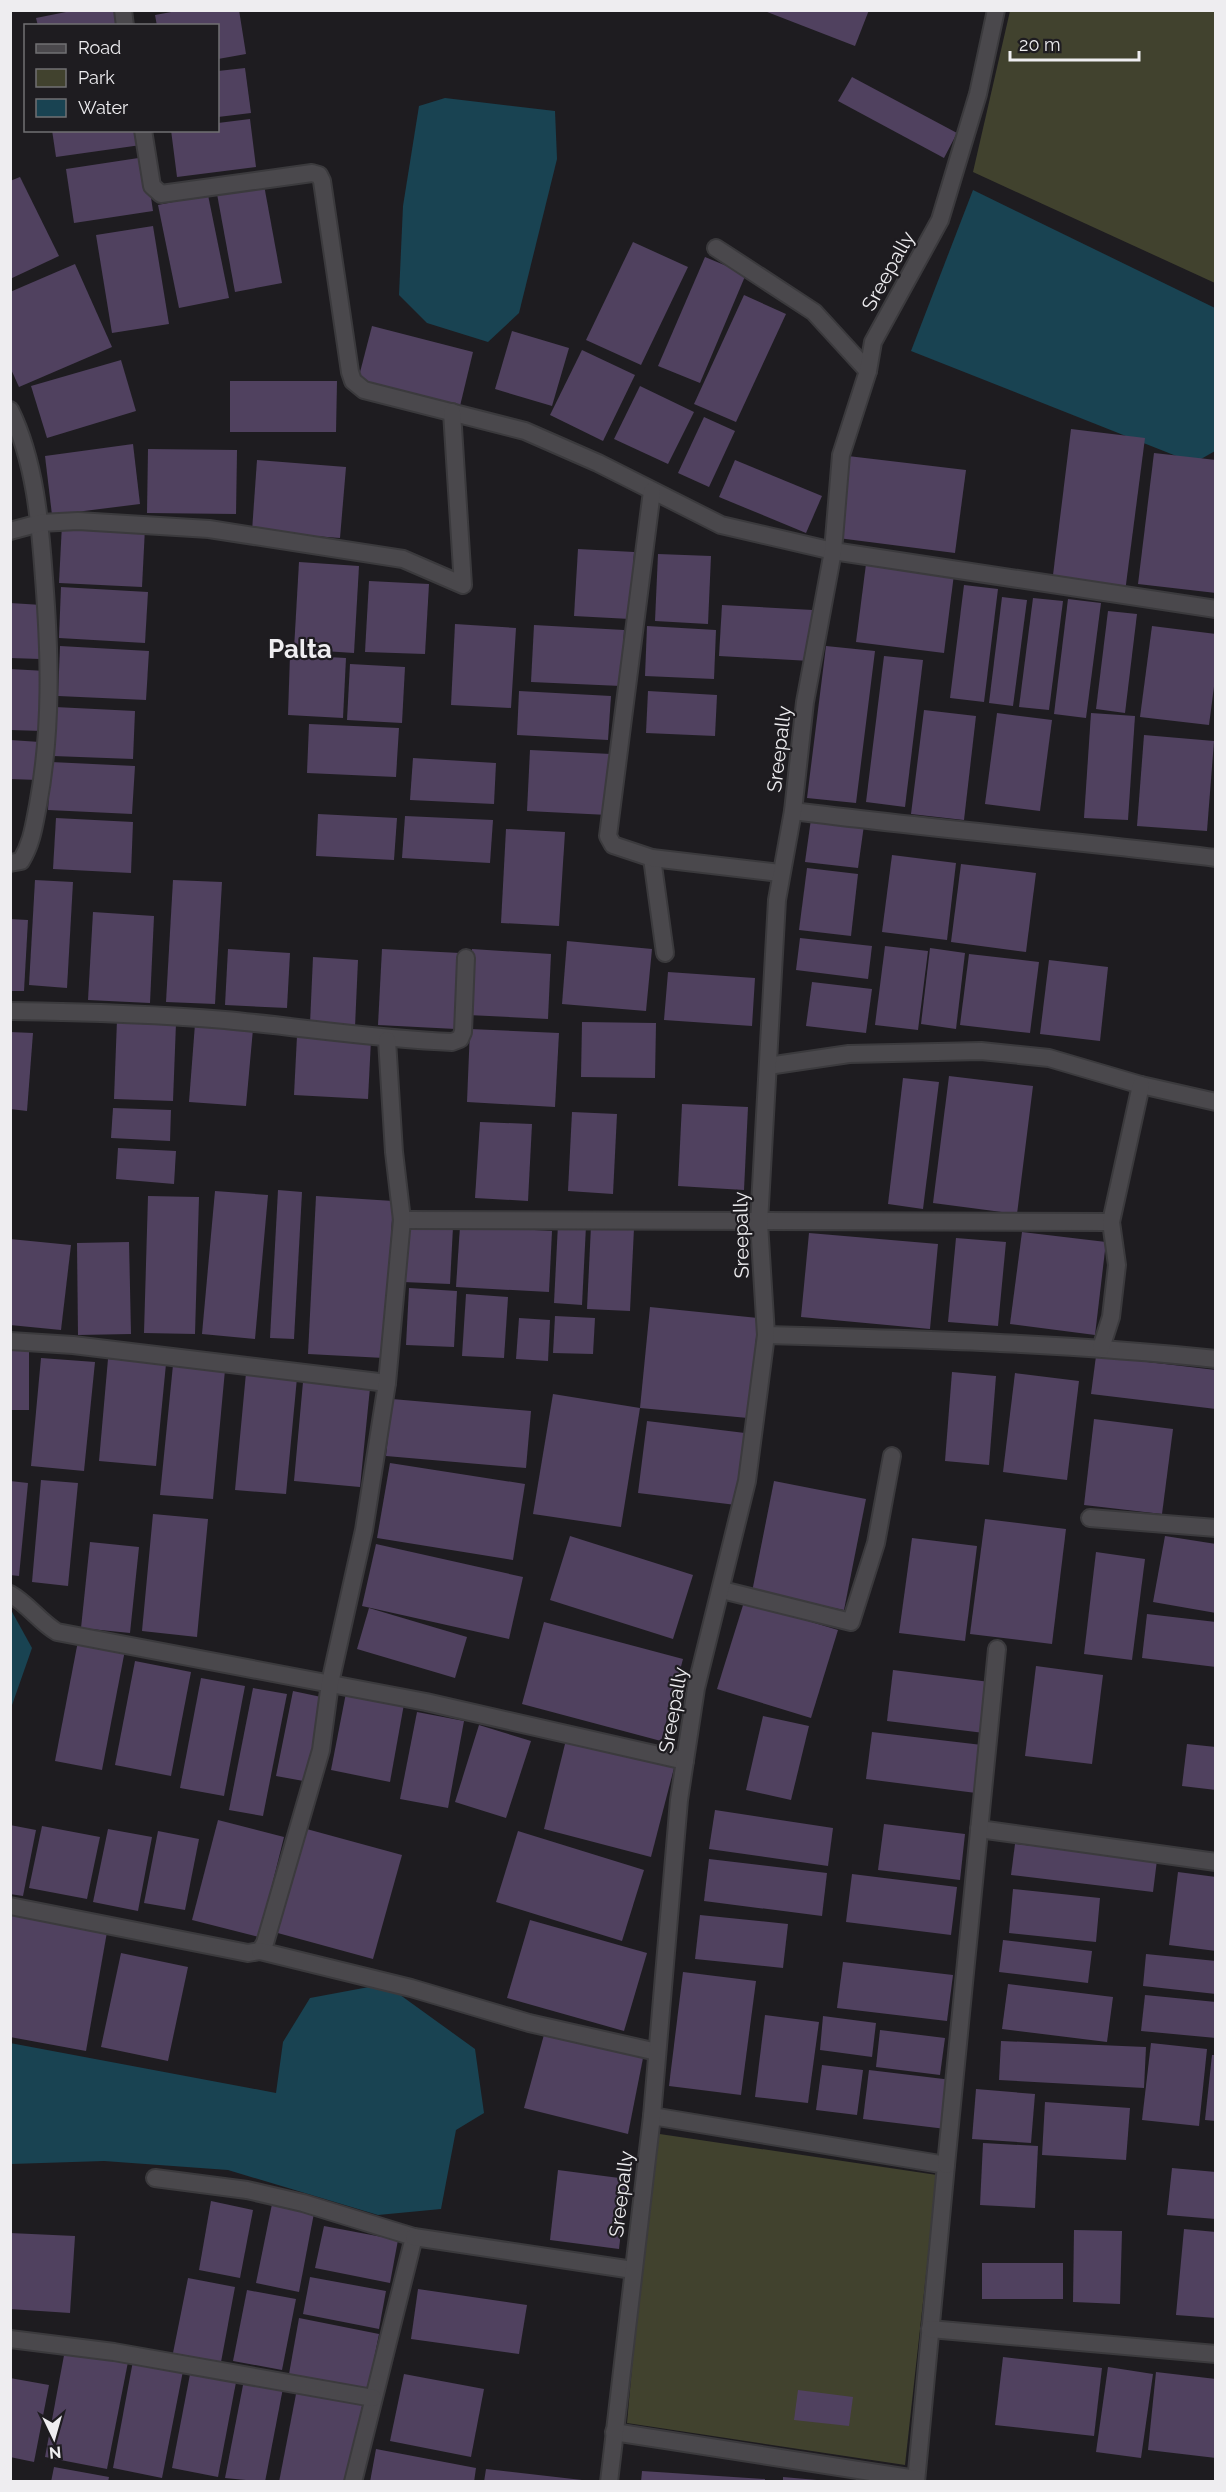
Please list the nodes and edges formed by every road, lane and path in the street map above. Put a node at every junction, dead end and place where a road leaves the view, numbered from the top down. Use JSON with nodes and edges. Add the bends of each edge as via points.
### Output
{"nodes":[{"id":1,"x":996,"y":10,"type":"edge"},
{"id":2,"x":142,"y":132,"type":"edge"},
{"id":3,"x":716,"y":248,"type":"dead end"},
{"id":4,"x":868,"y":371,"type":"junction"},
{"id":5,"x":10,"y":410,"type":"edge"},
{"id":6,"x":452,"y":412,"type":"junction"},
{"id":7,"x":652,"y":491,"type":"junction"},
{"id":8,"x":40,"y":523,"type":"junction"},
{"id":9,"x":10,"y":531,"type":"edge"},
{"id":10,"x":833,"y":551,"type":"junction"},
{"id":11,"x":1215,"y":609,"type":"edge"},
{"id":12,"x":793,"y":811,"type":"junction"},
{"id":13,"x":652,"y":858,"type":"junction"},
{"id":14,"x":1215,"y":858,"type":"edge"},
{"id":15,"x":10,"y":863,"type":"edge"},
{"id":16,"x":780,"y":873,"type":"junction"},
{"id":17,"x":665,"y":953,"type":"dead end"},
{"id":18,"x":466,"y":958,"type":"dead end"},
{"id":19,"x":10,"y":1011,"type":"edge"},
{"id":20,"x":387,"y":1040,"type":"junction"},
{"id":21,"x":768,"y":1066,"type":"junction"},
{"id":22,"x":1142,"y":1085,"type":"junction"},
{"id":23,"x":1215,"y":1102,"type":"edge"},
{"id":24,"x":402,"y":1220,"type":"junction"},
{"id":25,"x":1111,"y":1222,"type":"junction"},
{"id":26,"x":759,"y":1223,"type":"junction"},
{"id":27,"x":766,"y":1335,"type":"junction"},
{"id":28,"x":10,"y":1341,"type":"edge"},
{"id":29,"x":1101,"y":1348,"type":"junction"},
{"id":30,"x":1215,"y":1359,"type":"edge"},
{"id":31,"x":387,"y":1383,"type":"junction"},
{"id":32,"x":892,"y":1456,"type":"dead end"},
{"id":33,"x":1090,"y":1518,"type":"dead end"},
{"id":34,"x":1215,"y":1528,"type":"edge"},
{"id":35,"x":722,"y":1590,"type":"junction"},
{"id":36,"x":10,"y":1594,"type":"edge"},
{"id":37,"x":997,"y":1649,"type":"dead end"},
{"id":38,"x":330,"y":1683,"type":"junction"},
{"id":39,"x":685,"y":1761,"type":"junction"},
{"id":40,"x":979,"y":1829,"type":"junction"},
{"id":41,"x":1215,"y":1862,"type":"edge"},
{"id":42,"x":10,"y":1906,"type":"edge"},
{"id":43,"x":260,"y":1951,"type":"junction"},
{"id":44,"x":657,"y":2052,"type":"junction"},
{"id":45,"x":652,"y":2116,"type":"junction"},
{"id":46,"x":946,"y":2165,"type":"junction"},
{"id":47,"x":155,"y":2178,"type":"dead end"},
{"id":48,"x":414,"y":2237,"type":"junction"},
{"id":49,"x":633,"y":2270,"type":"junction"},
{"id":50,"x":930,"y":2329,"type":"junction"},
{"id":51,"x":10,"y":2339,"type":"edge"},
{"id":52,"x":1215,"y":2354,"type":"edge"},
{"id":53,"x":373,"y":2398,"type":"junction"},
{"id":54,"x":614,"y":2433,"type":"junction"},
{"id":55,"x":916,"y":2480,"type":"edge"},
{"id":56,"x":353,"y":2481,"type":"edge"},
{"id":57,"x":609,"y":2481,"type":"edge"}],
"edges":[{"from":1,"to":4,"type":"street","name":"Sreepally","via":[[978,93],[940,220],[873,342]]},
{"from":2,"to":6,"type":"street","via":[[152,186],[161,194],[319,175],[353,381],[364,390]]},
{"from":3,"to":4,"type":"street","via":[[814,312]]},
{"from":4,"to":10,"type":"street","name":"Sreepally","via":[[842,455]]},
{"from":5,"to":8,"type":"street","via":[[25,447]]},
{"from":6,"to":7,"type":"street","via":[[525,431]]},
{"from":6,"to":8,"type":"street","via":[[463,585],[403,559],[209,529],[78,521]]},
{"from":7,"to":10,"type":"street","via":[[721,525]]},
{"from":7,"to":13,"type":"street","via":[[608,837],[613,845]]},
{"from":8,"to":9,"type":"street"},
{"from":8,"to":15,"type":"street","via":[[50,695],[44,770],[30,846],[21,861]]},
{"from":10,"to":11,"type":"street"},
{"from":10,"to":12,"type":"street","name":"Sreepally","via":[[805,702]]},
{"from":12,"to":14,"type":"street"},
{"from":12,"to":16,"type":"street","name":"Sreepally"},
{"from":13,"to":16,"type":"street"},
{"from":13,"to":17,"type":"street"},
{"from":16,"to":21,"type":"street","name":"Sreepally"},
{"from":18,"to":20,"type":"street","via":[[460,1039]]},
{"from":19,"to":20,"type":"street","via":[[227,1020]]},
{"from":20,"to":24,"type":"street"},
{"from":21,"to":22,"type":"street","via":[[849,1054],[981,1052],[1049,1058]]},
{"from":21,"to":26,"type":"street","name":"Sreepally"},
{"from":22,"to":23,"type":"street"},
{"from":22,"to":25,"type":"street"},
{"from":24,"to":26,"type":"street"},
{"from":24,"to":31,"type":"street"},
{"from":25,"to":26,"type":"street"},
{"from":25,"to":29,"type":"street","via":[[1117,1265],[1111,1317]]},
{"from":26,"to":27,"type":"street","name":"Sreepally"},
{"from":27,"to":29,"type":"street"},
{"from":27,"to":35,"type":"street","name":"Sreepally","via":[[747,1480]]},
{"from":28,"to":31,"type":"street","via":[[84,1346]]},
{"from":29,"to":30,"type":"street"},
{"from":31,"to":38,"type":"street","via":[[364,1530]]},
{"from":32,"to":35,"type":"street","via":[[876,1543],[851,1622]]},
{"from":33,"to":34,"type":"street"},
{"from":35,"to":39,"type":"street","name":"Sreepally","via":[[696,1688]]},
{"from":36,"to":38,"type":"street","via":[[57,1632]]},
{"from":37,"to":40,"type":"street"},
{"from":38,"to":39,"type":"street"},
{"from":38,"to":43,"type":"street","via":[[327,1723],[307,1805]]},
{"from":39,"to":44,"type":"street","name":"Sreepally"},
{"from":40,"to":41,"type":"street"},
{"from":40,"to":46,"type":"street"},
{"from":42,"to":43,"type":"street","via":[[248,1953]]},
{"from":43,"to":44,"type":"street","via":[[411,1988],[530,2023]]},
{"from":44,"to":45,"type":"street","name":"Sreepally"},
{"from":45,"to":46,"type":"street"},
{"from":45,"to":49,"type":"street","name":"Sreepally"},
{"from":46,"to":50,"type":"street"},
{"from":47,"to":48,"type":"street","via":[[248,2190]]},
{"from":48,"to":49,"type":"street"},
{"from":48,"to":53,"type":"street"},
{"from":49,"to":54,"type":"street","name":"Sreepally"},
{"from":50,"to":52,"type":"street"},
{"from":50,"to":55,"type":"street"},
{"from":51,"to":53,"type":"street","via":[[114,2352]]},
{"from":53,"to":56,"type":"street"},
{"from":54,"to":55,"type":"street"},
{"from":54,"to":57,"type":"street","name":"Sreepally"}]}
